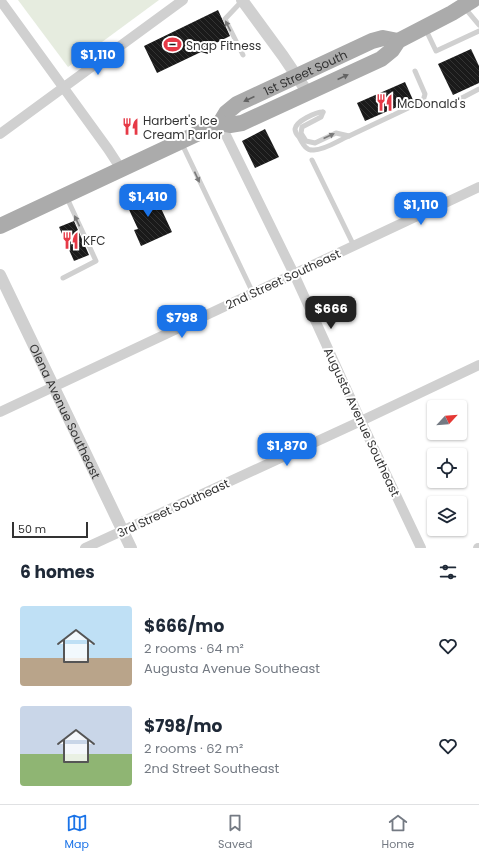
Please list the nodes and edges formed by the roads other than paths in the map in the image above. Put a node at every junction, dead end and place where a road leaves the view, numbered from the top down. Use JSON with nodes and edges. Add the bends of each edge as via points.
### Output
{"nodes":[{"id":1,"x":0,"y":0,"type":"edge"},
{"id":2,"x":184,"y":0,"type":"edge"},
{"id":3,"x":242,"y":0,"type":"edge"},
{"id":4,"x":468,"y":3,"type":"edge"},
{"id":5,"x":479,"y":25,"type":"edge"},
{"id":6,"x":425,"y":27,"type":"junction"},
{"id":7,"x":479,"y":31,"type":"edge"},
{"id":8,"x":398,"y":40,"type":"junction"},
{"id":9,"x":243,"y":55,"type":"dead end"},
{"id":10,"x":415,"y":71,"type":"dead end"},
{"id":11,"x":296,"y":76,"type":"junction"},
{"id":12,"x":63,"y":88,"type":"junction"},
{"id":13,"x":479,"y":89,"type":"edge"},
{"id":14,"x":308,"y":93,"type":"junction"},
{"id":15,"x":458,"y":100,"type":"dead end"},
{"id":16,"x":220,"y":123,"type":"junction"},
{"id":17,"x":0,"y":134,"type":"edge"},
{"id":18,"x":349,"y":136,"type":"junction"},
{"id":19,"x":181,"y":141,"type":"junction"},
{"id":20,"x":312,"y":160,"type":"dead end"},
{"id":21,"x":121,"y":169,"type":"junction"},
{"id":22,"x":479,"y":187,"type":"edge"},
{"id":23,"x":65,"y":195,"type":"junction"},
{"id":24,"x":0,"y":226,"type":"edge"},
{"id":25,"x":354,"y":246,"type":"junction"},
{"id":26,"x":294,"y":274,"type":"junction"},
{"id":27,"x":0,"y":275,"type":"edge"},
{"id":28,"x":63,"y":278,"type":"dead end"},
{"id":29,"x":253,"y":293,"type":"junction"},
{"id":30,"x":479,"y":366,"type":"edge"},
{"id":31,"x":53,"y":387,"type":"junction"},
{"id":32,"x":0,"y":412,"type":"edge"},
{"id":33,"x":361,"y":421,"type":"junction"},
{"id":34,"x":123,"y":531,"type":"junction"},
{"id":35,"x":85,"y":548,"type":"edge"},
{"id":36,"x":131,"y":548,"type":"edge"},
{"id":37,"x":421,"y":548,"type":"edge"}],
"edges":[{"from":1,"to":12,"type":"street"},
{"from":2,"to":12,"type":"street"},
{"from":9,"to":3,"type":"lane","one_way":true,"via":[[225,19]]},
{"from":3,"to":11,"type":"street"},
{"from":4,"to":5,"type":"lane"},
{"from":4,"to":6,"type":"main road","name":"1st Street South"},
{"from":6,"to":7,"type":"lane","via":[[436,51]]},
{"from":6,"to":8,"type":"main road","name":"1st Street South"},
{"from":8,"to":11,"type":"main road","name":"1st Street South","via":[[383,38],[372,41]]},
{"from":14,"to":8,"type":"main road","name":"1st Street South","one_way":true,"via":[[381,59],[392,50]]},
{"from":10,"to":18,"type":"lane","via":[[425,94],[423,101]]},
{"from":11,"to":14,"type":"street"},
{"from":11,"to":16,"type":"main road","name":"1st Street South","one_way":true,"via":[[237,104],[226,112]]},
{"from":12,"to":17,"type":"street"},
{"from":12,"to":21,"type":"street"},
{"from":13,"to":15,"type":"lane"},
{"from":14,"to":16,"type":"main road","name":"1st Street South","via":[[242,123]]},
{"from":16,"to":19,"type":"main road","name":"1st Street South"},
{"from":16,"to":26,"type":"street","name":"Augusta Avenue Southeast"},
{"from":18,"to":18,"type":"lane","one_way":true,"via":[[321,149],[311,150],[303,145],[295,129],[300,122],[323,112],[321,117],[302,127],[301,133],[306,142],[314,143],[336,133]]},
{"from":19,"to":21,"type":"main road","name":"1st Street South"},
{"from":19,"to":29,"type":"lane","one_way":true},
{"from":20,"to":25,"type":"lane"},
{"from":21,"to":23,"type":"main road","name":"1st Street South"},
{"from":22,"to":25,"type":"street","name":"2nd Street Southeast"},
{"from":23,"to":24,"type":"main road","name":"1st Street South"},
{"from":28,"to":23,"type":"lane","one_way":true,"via":[[96,261]]},
{"from":25,"to":26,"type":"street","name":"2nd Street Southeast"},
{"from":26,"to":29,"type":"street","name":"2nd Street Southeast"},
{"from":26,"to":33,"type":"street","name":"Augusta Avenue Southeast"},
{"from":27,"to":31,"type":"street","name":"Olena Avenue Southeast"},
{"from":29,"to":31,"type":"street","name":"2nd Street Southeast"},
{"from":30,"to":33,"type":"street","name":"3rd Street Southeast"},
{"from":31,"to":32,"type":"street","name":"2nd Street Southeast"},
{"from":31,"to":34,"type":"street","name":"Olena Avenue Southeast"},
{"from":33,"to":34,"type":"street","name":"3rd Street Southeast"},
{"from":33,"to":37,"type":"street","name":"Augusta Avenue Southeast"},
{"from":34,"to":35,"type":"street","name":"3rd Street Southeast"},
{"from":34,"to":36,"type":"street","name":"Olena Avenue Southeast"}]}
